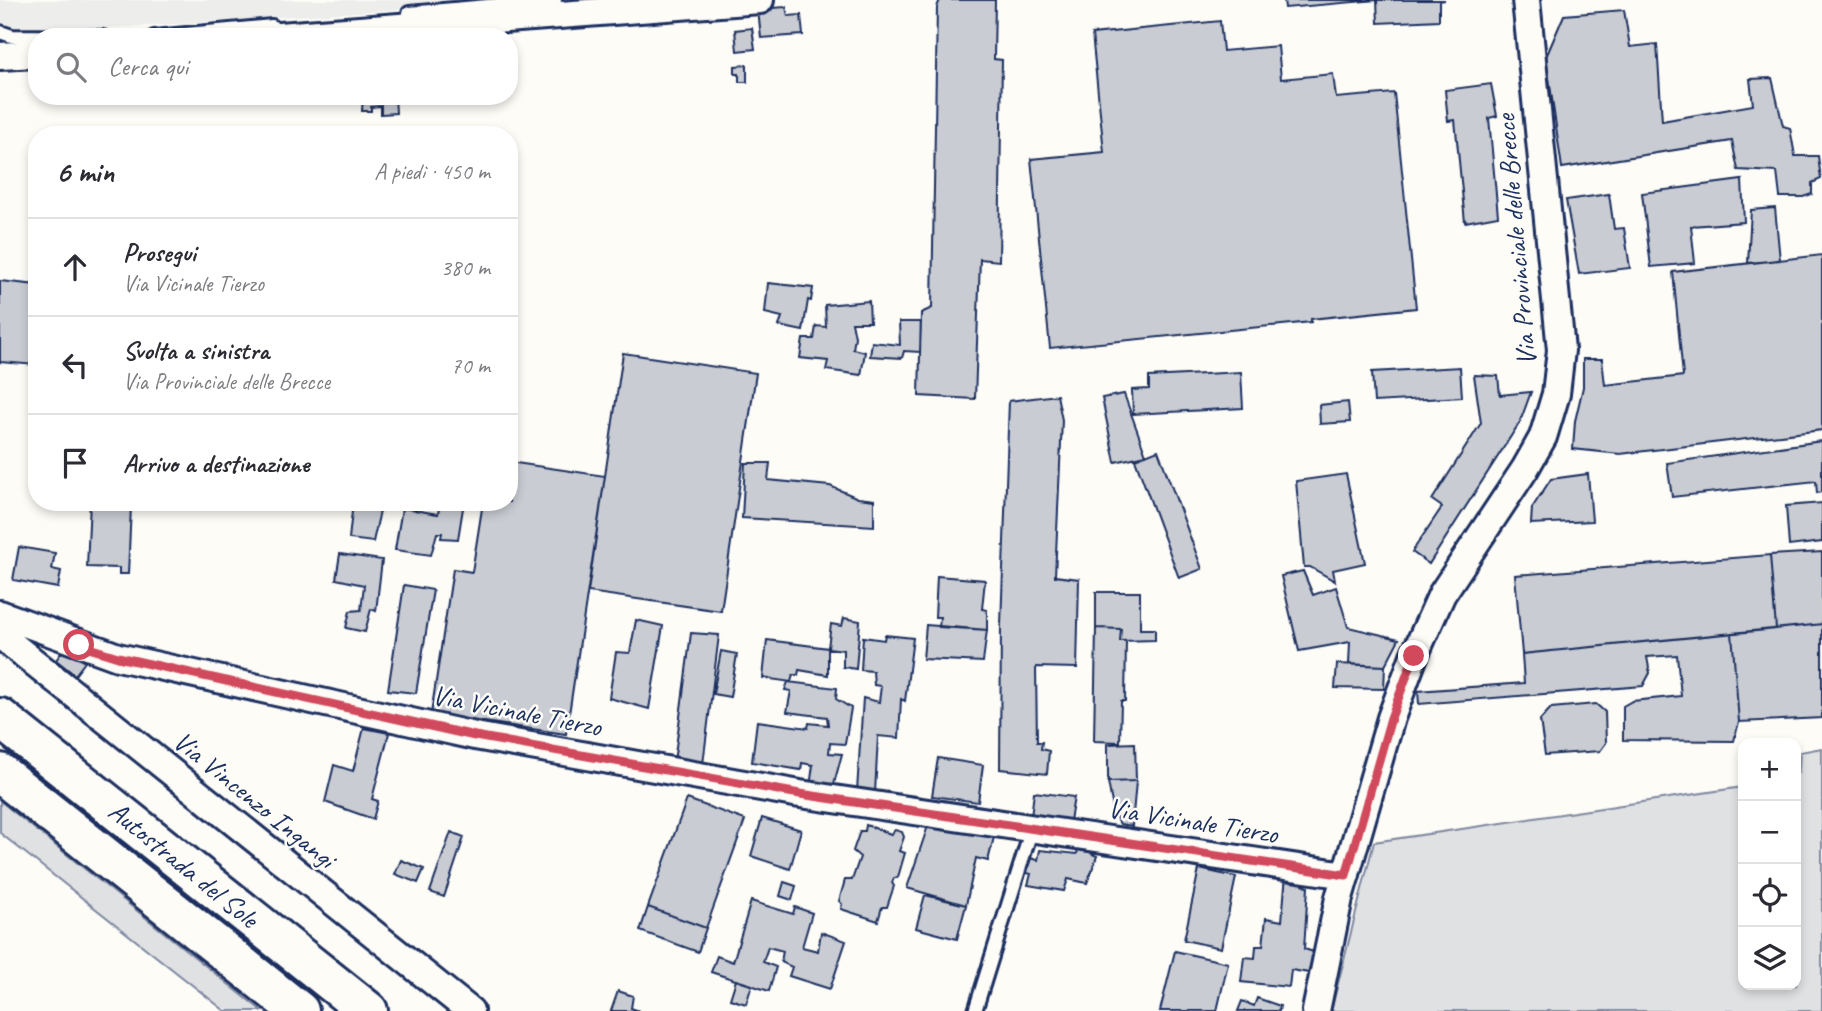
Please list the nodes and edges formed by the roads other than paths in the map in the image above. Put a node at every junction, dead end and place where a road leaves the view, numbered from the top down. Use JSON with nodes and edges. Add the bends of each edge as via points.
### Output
{"nodes":[{"id":1,"x":555,"y":0,"type":"edge"},
{"id":2,"x":760,"y":0,"type":"edge"},
{"id":3,"x":1526,"y":0,"type":"edge"},
{"id":4,"x":252,"y":28,"type":"edge"},
{"id":5,"x":386,"y":28,"type":"edge"},
{"id":6,"x":0,"y":32,"type":"edge"},
{"id":7,"x":28,"y":36,"type":"edge"},
{"id":8,"x":28,"y":54,"type":"edge"},
{"id":9,"x":0,"y":56,"type":"edge"},
{"id":10,"x":0,"y":614,"type":"edge"},
{"id":11,"x":0,"y":635,"type":"edge"},
{"id":12,"x":0,"y":718,"type":"edge"},
{"id":13,"x":0,"y":773,"type":"edge"},
{"id":14,"x":1032,"y":828,"type":"junction"},
{"id":15,"x":1346,"y":875,"type":"junction"},
{"id":16,"x":299,"y":1011,"type":"edge"},
{"id":17,"x":368,"y":1011,"type":"edge"},
{"id":18,"x":470,"y":1011,"type":"edge"},
{"id":19,"x":975,"y":1011,"type":"edge"},
{"id":20,"x":1316,"y":1011,"type":"edge"}],
"edges":[{"from":1,"to":4,"type":"lane"},
{"from":2,"to":5,"type":"street"},
{"from":3,"to":15,"type":"street","name":"Via Provinciale delle Brecce","via":[[1561,350],[1556,394],[1543,436],[1442,594],[1414,656],[1391,718]]},
{"from":6,"to":7,"type":"lane"},
{"from":8,"to":9,"type":"street"},
{"from":10,"to":14,"type":"street","name":"Via Vicinale Tierzo","via":[[118,657],[475,736],[800,794]]},
{"from":11,"to":18,"type":"street","name":"Via Vincenzo Ingangi"},
{"from":12,"to":17,"type":"highway","name":"Autostrada del Sole"},
{"from":13,"to":16,"type":"highway","name":"Autostrada del Sole"},
{"from":14,"to":15,"type":"street","name":"Via Vicinale Tierzo"},
{"from":14,"to":19,"type":"lane"},
{"from":15,"to":20,"type":"street","name":"Via Provinciale delle Brecce"}]}
